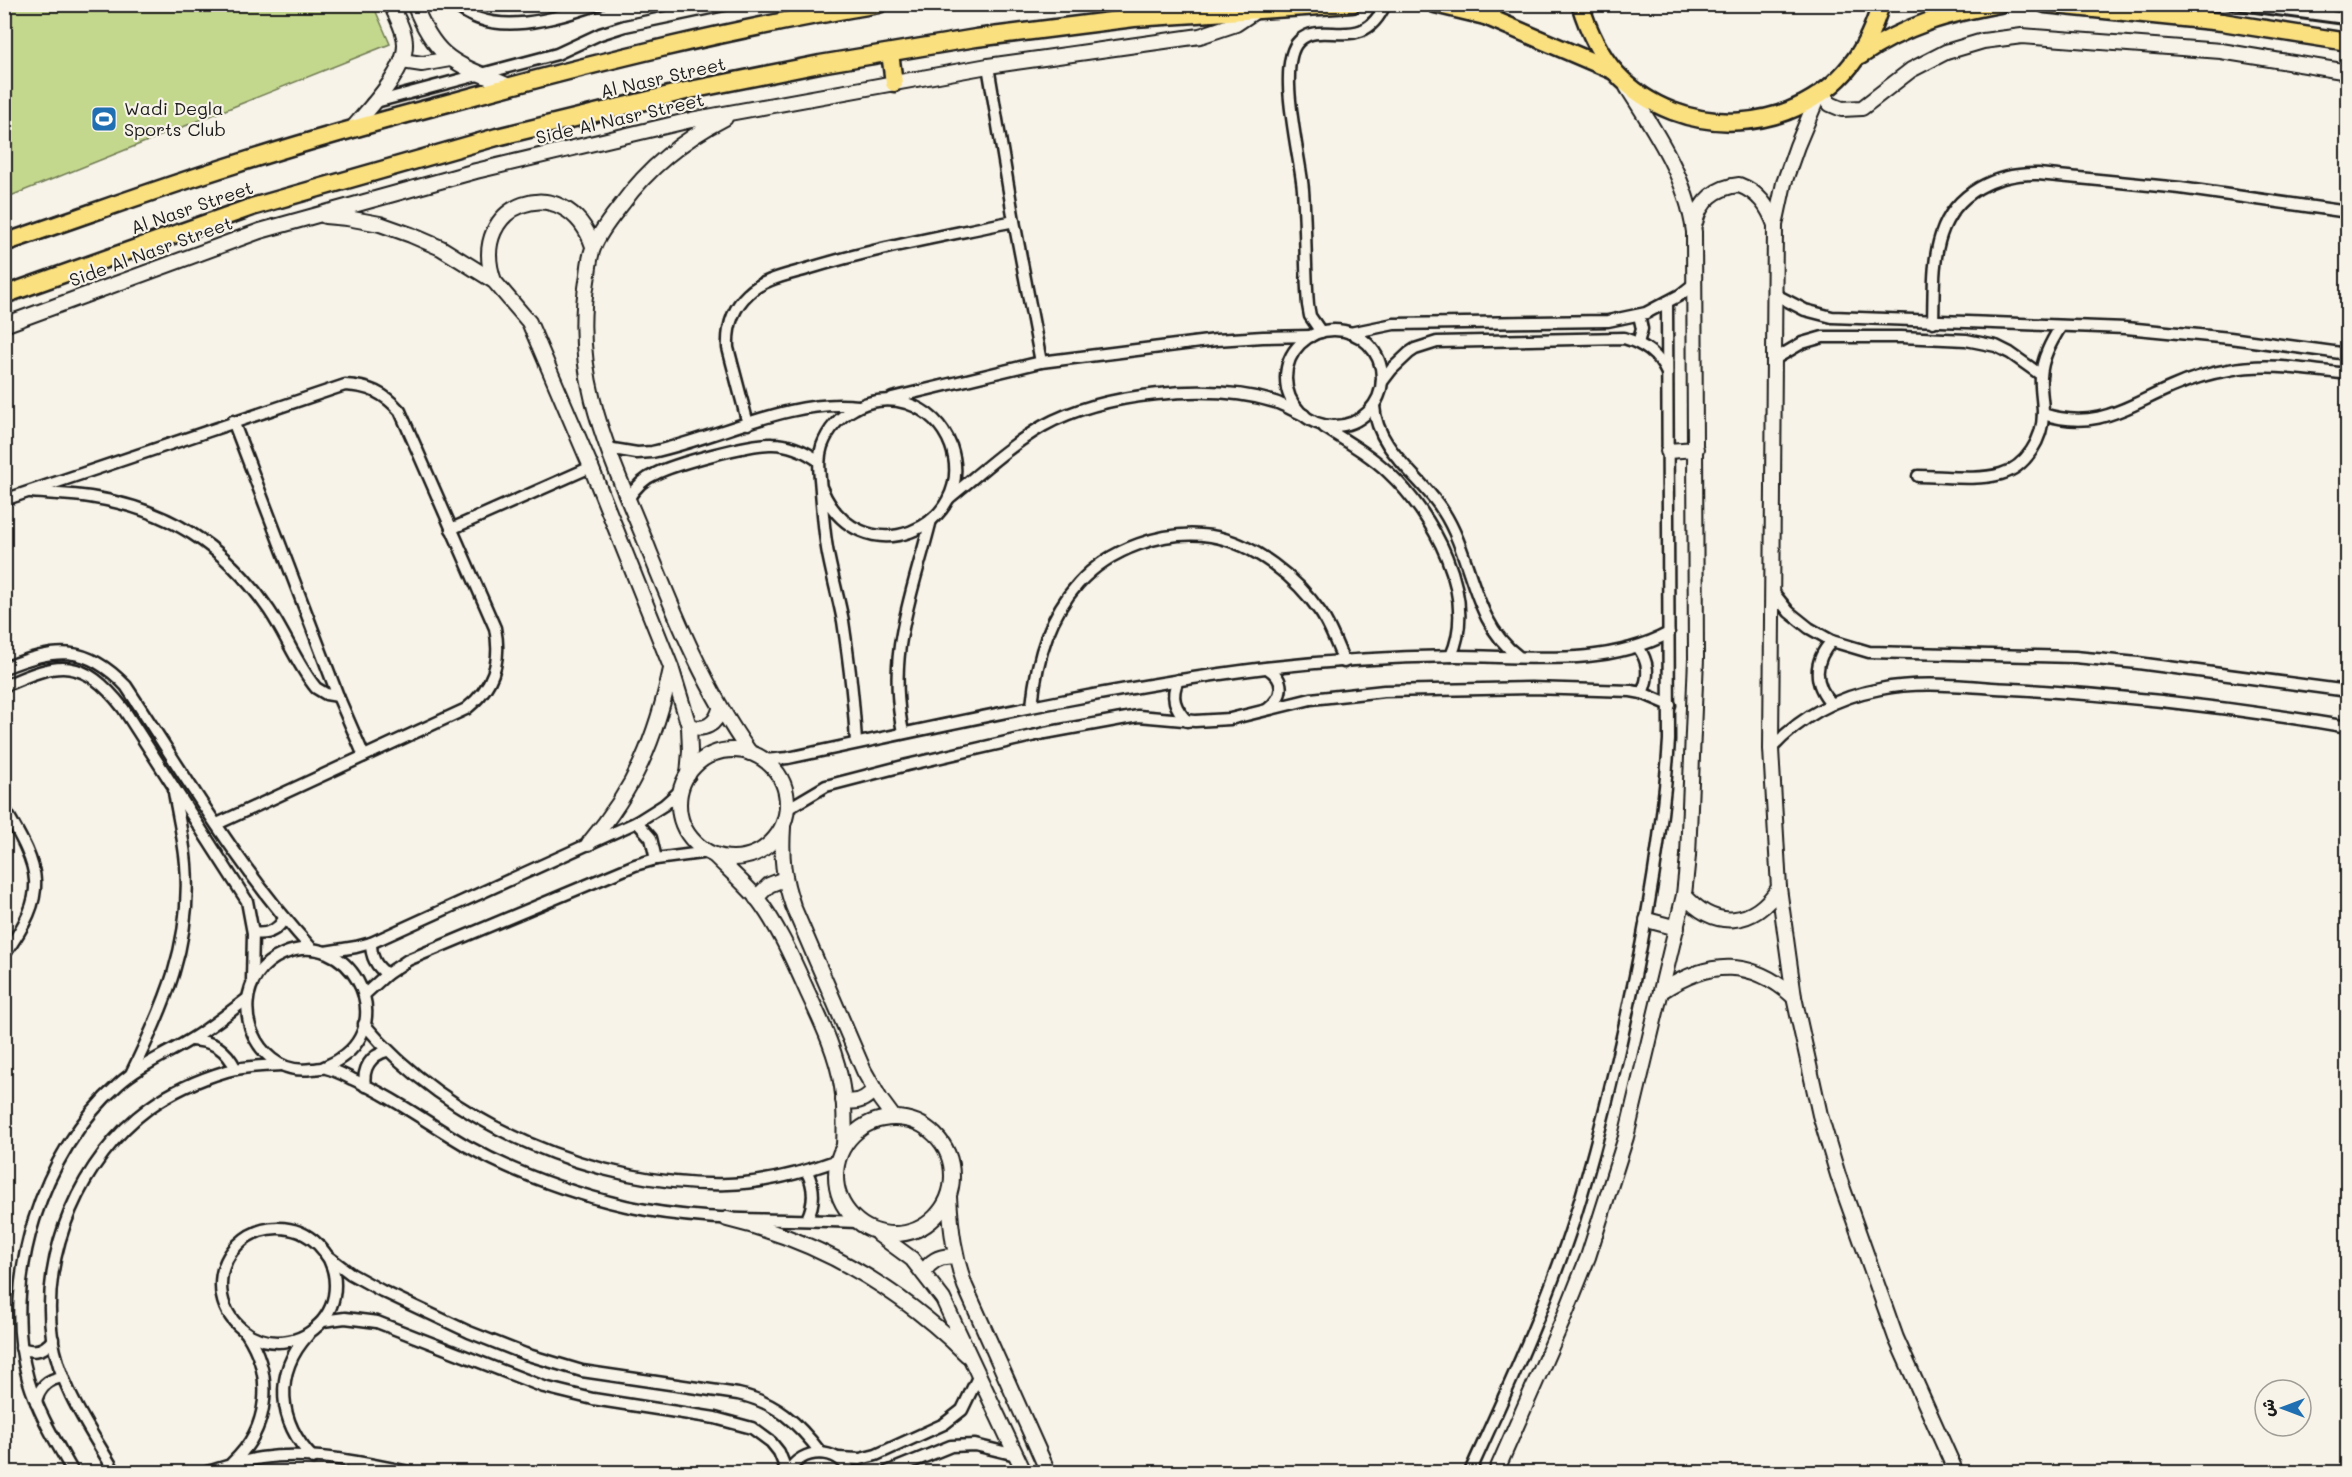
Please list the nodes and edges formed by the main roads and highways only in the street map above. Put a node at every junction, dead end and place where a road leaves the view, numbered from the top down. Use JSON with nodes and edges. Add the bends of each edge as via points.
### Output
{"nodes":[{"id":1,"x":879,"y":4,"type":"edge"},
{"id":2,"x":1352,"y":4,"type":"edge"},
{"id":3,"x":1435,"y":4,"type":"edge"},
{"id":4,"x":1499,"y":4,"type":"edge"},
{"id":5,"x":1580,"y":4,"type":"edge"},
{"id":6,"x":1881,"y":4,"type":"edge"},
{"id":7,"x":2000,"y":4,"type":"edge"},
{"id":8,"x":2045,"y":4,"type":"edge"},
{"id":9,"x":1947,"y":9,"type":"edge"},
{"id":10,"x":1485,"y":16,"type":"junction"},
{"id":11,"x":2348,"y":42,"type":"edge"},
{"id":12,"x":890,"y":53,"type":"junction"},
{"id":13,"x":1856,"y":58,"type":"junction"},
{"id":14,"x":1618,"y":74,"type":"junction"},
{"id":15,"x":894,"y":83,"type":"road end"},
{"id":16,"x":4,"y":243,"type":"edge"},
{"id":17,"x":4,"y":295,"type":"edge"}],
"edges":[{"from":1,"to":16,"type":"main road","name":"Al Nasr Street","via":[[683,43],[509,86],[232,165]]},
{"from":2,"to":12,"type":"main road","name":"Al Nasr Street","via":[[1134,18]]},
{"from":3,"to":10,"type":"main road"},
{"from":4,"to":10,"type":"main road"},
{"from":5,"to":14,"type":"main road","via":[[1599,50]]},
{"from":6,"to":13,"type":"main road","via":[[1872,31]]},
{"from":7,"to":9,"type":"main road"},
{"from":8,"to":11,"type":"main road","via":[[2222,22]]},
{"from":9,"to":13,"type":"main road"},
{"from":10,"to":14,"type":"main road"},
{"from":12,"to":15,"type":"main road"},
{"from":12,"to":17,"type":"main road","name":"Al Nasr Street","via":[[690,90],[497,138],[252,207]]},
{"from":13,"to":14,"type":"main road","via":[[1820,95],[1786,113],[1752,122],[1716,123],[1682,115],[1649,100]]}]}
